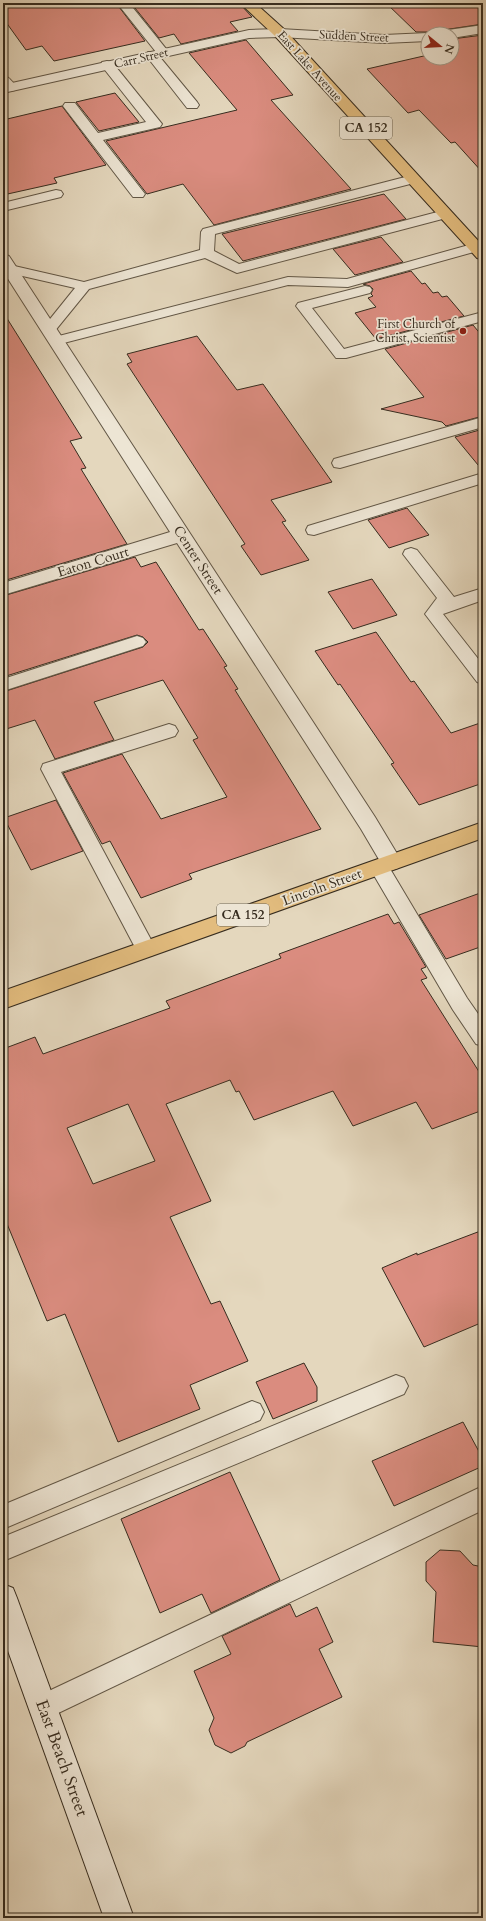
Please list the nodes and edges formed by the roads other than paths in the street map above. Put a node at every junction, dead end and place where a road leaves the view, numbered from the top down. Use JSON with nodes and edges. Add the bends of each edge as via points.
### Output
{"nodes":[{"id":1,"x":123,"y":3,"type":"edge"},
{"id":2,"x":247,"y":3,"type":"edge"},
{"id":3,"x":483,"y":29,"type":"edge"},
{"id":4,"x":460,"y":32,"type":"edge"},
{"id":5,"x":280,"y":33,"type":"junction"},
{"id":6,"x":420,"y":37,"type":"edge"},
{"id":7,"x":158,"y":54,"type":"junction"},
{"id":8,"x":107,"y":65,"type":"junction"},
{"id":9,"x":5,"y":85,"type":"edge"},
{"id":10,"x":192,"y":104,"type":"dead end"},
{"id":11,"x":70,"y":106,"type":"dead end"},
{"id":12,"x":95,"y":138,"type":"junction"},
{"id":13,"x":413,"y":179,"type":"junction"},
{"id":14,"x":56,"y":194,"type":"dead end"},
{"id":15,"x":138,"y":194,"type":"dead end"},
{"id":16,"x":3,"y":207,"type":"edge"},
{"id":17,"x":445,"y":214,"type":"junction"},
{"id":18,"x":207,"y":253,"type":"junction"},
{"id":19,"x":481,"y":253,"type":"edge"},
{"id":20,"x":7,"y":264,"type":"edge"},
{"id":21,"x":84,"y":286,"type":"junction"},
{"id":22,"x":483,"y":316,"type":"edge"},
{"id":23,"x":52,"y":335,"type":"junction"},
{"id":24,"x":483,"y":422,"type":"edge"},
{"id":25,"x":340,"y":463,"type":"dead end"},
{"id":26,"x":483,"y":478,"type":"edge"},
{"id":27,"x":314,"y":530,"type":"dead end"},
{"id":28,"x":182,"y":535,"type":"junction"},
{"id":29,"x":411,"y":554,"type":"dead end"},
{"id":30,"x":3,"y":589,"type":"edge"},
{"id":31,"x":483,"y":594,"type":"edge"},
{"id":32,"x":438,"y":609,"type":"junction"},
{"id":33,"x":137,"y":642,"type":"dead end"},
{"id":34,"x":483,"y":678,"type":"edge"},
{"id":35,"x":3,"y":685,"type":"edge"},
{"id":36,"x":170,"y":731,"type":"dead end"},
{"id":37,"x":483,"y":830,"type":"edge"},
{"id":38,"x":385,"y":864,"type":"junction"},
{"id":39,"x":146,"y":949,"type":"junction"},
{"id":40,"x":3,"y":1000,"type":"edge"},
{"id":41,"x":483,"y":1038,"type":"edge"},
{"id":42,"x":396,"y":1386,"type":"dead end"},
{"id":43,"x":252,"y":1412,"type":"dead end"},
{"id":44,"x":483,"y":1498,"type":"edge"},
{"id":45,"x":3,"y":1517,"type":"edge"},
{"id":46,"x":3,"y":1549,"type":"edge"},
{"id":47,"x":3,"y":1598,"type":"edge"},
{"id":48,"x":44,"y":1707,"type":"junction"},
{"id":49,"x":119,"y":1918,"type":"edge"}],
"edges":[{"from":1,"to":7,"type":"lane"},
{"from":2,"to":5,"type":"main road","name":"East Lake Avenue","number":"CA 152"},
{"from":3,"to":4,"type":"street"},
{"from":5,"to":6,"type":"street","name":"Sudden Street"},
{"from":5,"to":7,"type":"street","name":"Carr Street","via":[[248,34]]},
{"from":5,"to":13,"type":"main road","name":"East Lake Avenue","number":"CA 152"},
{"from":7,"to":8,"type":"street","name":"Carr Street"},
{"from":7,"to":10,"type":"lane"},
{"from":8,"to":9,"type":"street","name":"Carr Street"},
{"from":8,"to":12,"type":"lane","via":[[155,124]]},
{"from":11,"to":12,"type":"lane"},
{"from":12,"to":15,"type":"lane"},
{"from":13,"to":17,"type":"main road","name":"East Lake Avenue","number":"CA 152"},
{"from":13,"to":18,"type":"lane","via":[[208,232]]},
{"from":14,"to":16,"type":"lane"},
{"from":17,"to":18,"type":"lane","via":[[236,269]]},
{"from":17,"to":19,"type":"main road","name":"East Lake Avenue","number":"CA 152"},
{"from":18,"to":21,"type":"lane"},
{"from":19,"to":22,"type":"lane","via":[[302,306],[341,354]]},
{"from":19,"to":23,"type":"lane","via":[[348,283],[288,281]]},
{"from":20,"to":21,"type":"lane"},
{"from":20,"to":23,"type":"street","name":"Center Street"},
{"from":21,"to":23,"type":"lane"},
{"from":23,"to":28,"type":"street","name":"Center Street"},
{"from":24,"to":25,"type":"lane"},
{"from":26,"to":27,"type":"lane"},
{"from":28,"to":30,"type":"street","name":"Eaton Court"},
{"from":28,"to":38,"type":"street","name":"Center Street","via":[[368,823]]},
{"from":29,"to":32,"type":"lane","via":[[446,598]]},
{"from":31,"to":32,"type":"lane"},
{"from":32,"to":34,"type":"lane","via":[[434,614]]},
{"from":33,"to":35,"type":"lane"},
{"from":36,"to":39,"type":"lane","via":[[50,769]]},
{"from":37,"to":38,"type":"main road","name":"Lincoln Street","number":"CA 152"},
{"from":38,"to":39,"type":"main road","name":"Lincoln Street","number":"CA 152"},
{"from":38,"to":41,"type":"lane","via":[[460,1004]]},
{"from":39,"to":40,"type":"main road","name":"Lincoln Street","number":"CA 152"},
{"from":42,"to":46,"type":"lane"},
{"from":43,"to":45,"type":"lane"},
{"from":44,"to":48,"type":"lane"},
{"from":47,"to":48,"type":"street","name":"East Beach Street"},
{"from":48,"to":49,"type":"street","name":"East Beach Street"}]}
